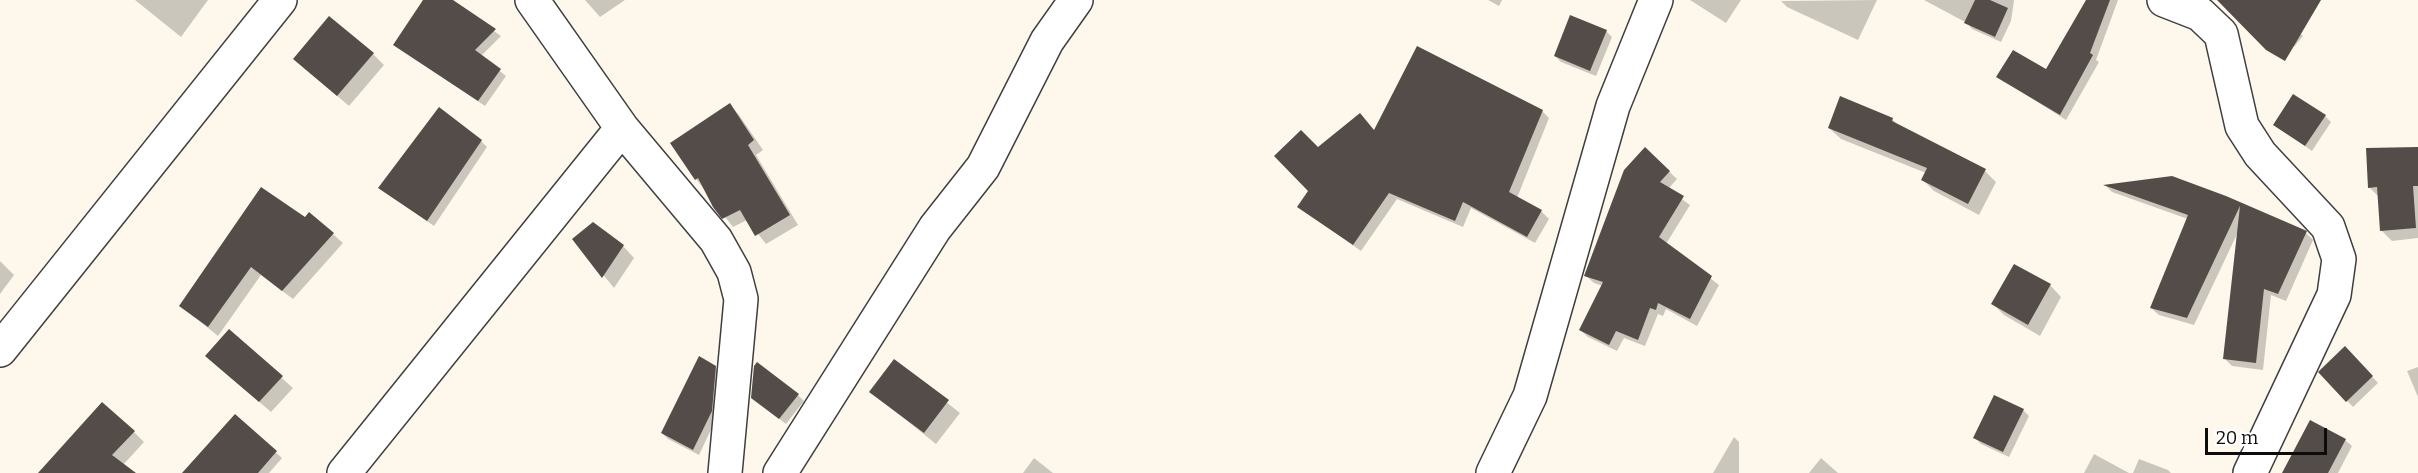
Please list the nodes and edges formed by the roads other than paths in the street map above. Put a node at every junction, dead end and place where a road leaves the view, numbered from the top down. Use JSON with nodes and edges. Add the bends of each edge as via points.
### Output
{"nodes":[{"id":1,"x":280,"y":0,"type":"edge"},
{"id":2,"x":532,"y":0,"type":"edge"},
{"id":3,"x":1076,"y":0,"type":"edge"},
{"id":4,"x":1656,"y":0,"type":"edge"},
{"id":5,"x":2164,"y":0,"type":"edge"},
{"id":6,"x":622,"y":128,"type":"junction"},
{"id":7,"x":0,"y":350,"type":"edge"},
{"id":8,"x":344,"y":473,"type":"edge"},
{"id":9,"x":725,"y":473,"type":"edge"},
{"id":10,"x":780,"y":473,"type":"edge"},
{"id":11,"x":1493,"y":473,"type":"edge"},
{"id":12,"x":2250,"y":473,"type":"edge"}],
"edges":[{"from":1,"to":7,"type":"street"},
{"from":2,"to":6,"type":"street"},
{"from":3,"to":10,"type":"street","via":[[1047,41],[983,167],[935,228]]},
{"from":4,"to":11,"type":"street","via":[[1613,106],[1530,396]]},
{"from":5,"to":12,"type":"street","via":[[2200,14],[2221,34],[2242,126],[2260,154],[2328,227],[2339,259],[2334,295]]},
{"from":6,"to":8,"type":"street"},
{"from":6,"to":9,"type":"street","via":[[716,240],[734,272],[741,299]]}]}
